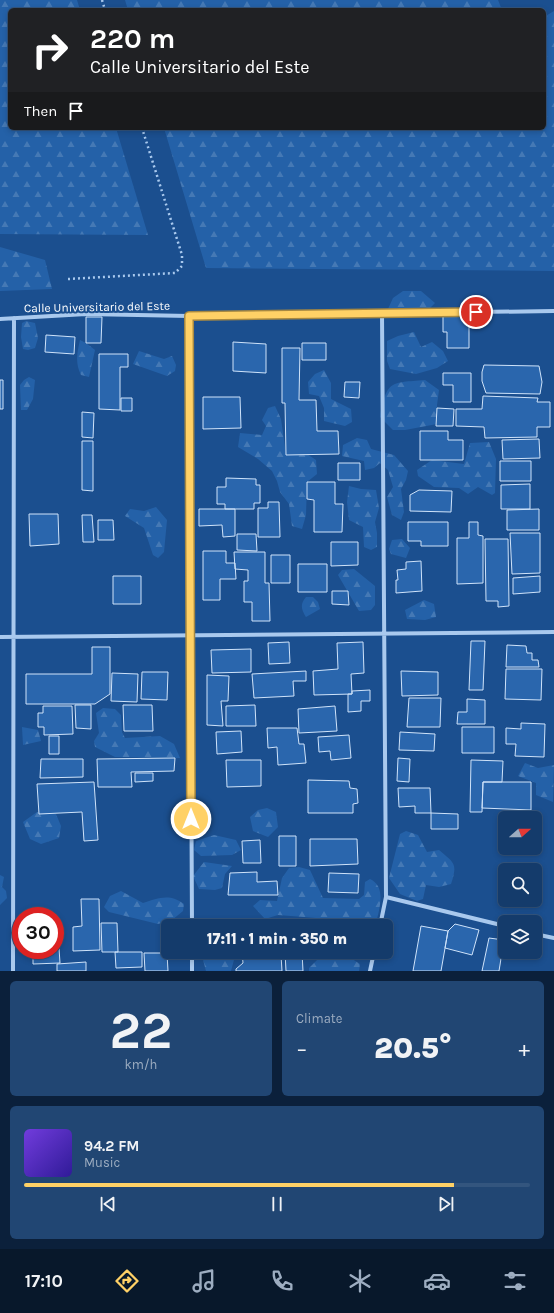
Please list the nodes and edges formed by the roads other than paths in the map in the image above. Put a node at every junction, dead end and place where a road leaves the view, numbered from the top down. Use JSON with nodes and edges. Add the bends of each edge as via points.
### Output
{"nodes":[{"id":1,"x":554,"y":311,"type":"edge"},
{"id":2,"x":382,"y":313,"type":"junction"},
{"id":3,"x":189,"y":316,"type":"junction"},
{"id":4,"x":0,"y":318,"type":"edge"},
{"id":5,"x":14,"y":318,"type":"junction"},
{"id":6,"x":554,"y":632,"type":"edge"},
{"id":7,"x":384,"y":633,"type":"junction"},
{"id":8,"x":191,"y":635,"type":"junction"},
{"id":9,"x":0,"y":637,"type":"edge"},
{"id":10,"x":14,"y":637,"type":"junction"},
{"id":11,"x":386,"y":897,"type":"junction"},
{"id":12,"x":192,"y":919,"type":"edge"},
{"id":13,"x":381,"y":919,"type":"edge"},
{"id":14,"x":498,"y":924,"type":"edge"},
{"id":15,"x":542,"y":935,"type":"edge"},
{"id":16,"x":554,"y":938,"type":"edge"},
{"id":17,"x":192,"y":959,"type":"edge"},
{"id":18,"x":373,"y":959,"type":"edge"},
{"id":19,"x":13,"y":971,"type":"edge"},
{"id":20,"x":192,"y":971,"type":"edge"},
{"id":21,"x":370,"y":971,"type":"edge"}],
"edges":[{"from":1,"to":2,"type":"street","name":"Calle Universitario del Este"},
{"from":2,"to":3,"type":"street","name":"Calle Universitario del Este"},
{"from":2,"to":7,"type":"street"},
{"from":3,"to":5,"type":"street","name":"Calle Universitario del Este","via":[[86,314]]},
{"from":3,"to":8,"type":"street"},
{"from":4,"to":5,"type":"street","name":"Calle Universitario del Este"},
{"from":5,"to":10,"type":"street"},
{"from":6,"to":7,"type":"street"},
{"from":7,"to":8,"type":"street"},
{"from":7,"to":11,"type":"street"},
{"from":8,"to":10,"type":"street"},
{"from":8,"to":12,"type":"street"},
{"from":9,"to":10,"type":"street"},
{"from":10,"to":19,"type":"street"},
{"from":11,"to":13,"type":"street"},
{"from":11,"to":14,"type":"street"},
{"from":15,"to":16,"type":"street"},
{"from":17,"to":20,"type":"street"},
{"from":18,"to":21,"type":"street"}]}
